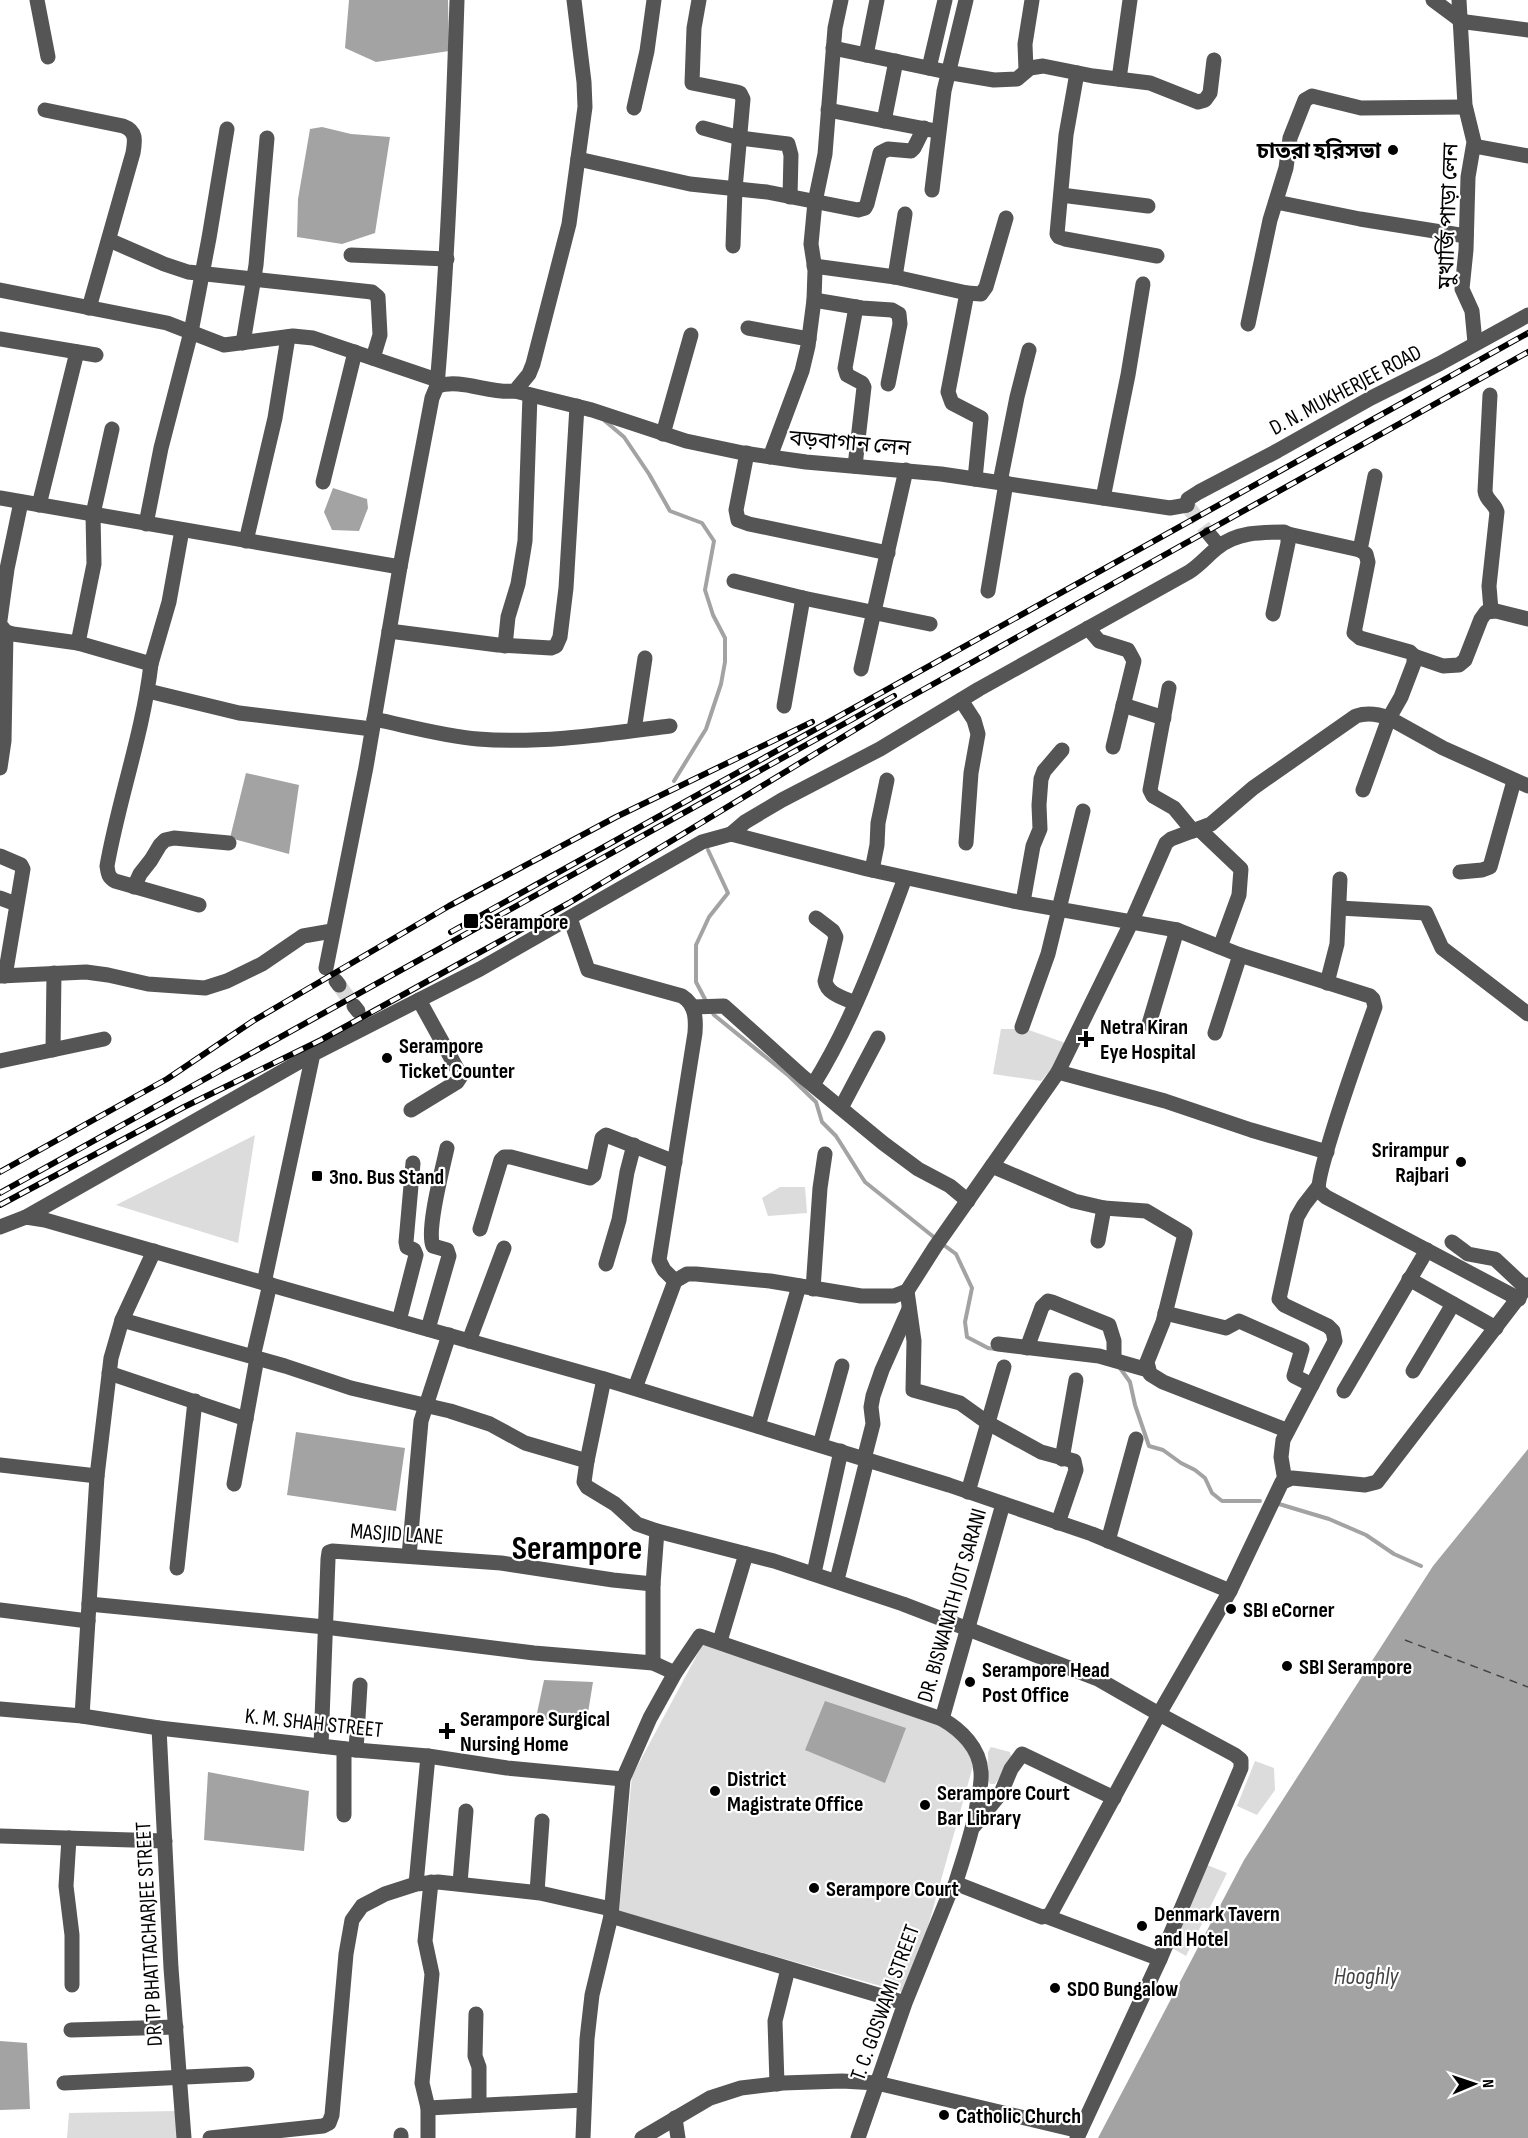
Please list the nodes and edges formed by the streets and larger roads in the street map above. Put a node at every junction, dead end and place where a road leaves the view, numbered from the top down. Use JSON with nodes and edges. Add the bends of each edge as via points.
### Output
{"nodes":[{"id":1,"x":37,"y":0,"type":"edge"},
{"id":2,"x":457,"y":0,"type":"edge"},
{"id":3,"x":574,"y":0,"type":"edge"},
{"id":4,"x":654,"y":0,"type":"edge"},
{"id":5,"x":699,"y":0,"type":"edge"},
{"id":6,"x":841,"y":0,"type":"edge"},
{"id":7,"x":877,"y":0,"type":"edge"},
{"id":8,"x":945,"y":0,"type":"edge"},
{"id":9,"x":966,"y":0,"type":"edge"},
{"id":10,"x":1032,"y":0,"type":"edge"},
{"id":11,"x":1130,"y":0,"type":"edge"},
{"id":12,"x":1433,"y":0,"type":"edge"},
{"id":13,"x":1459,"y":0,"type":"edge"},
{"id":14,"x":1460,"y":20,"type":"junction"},
{"id":15,"x":1528,"y":30,"type":"edge"},
{"id":16,"x":833,"y":48,"type":"junction"},
{"id":17,"x":866,"y":55,"type":"junction"},
{"id":18,"x":48,"y":57,"type":"dead end"},
{"id":19,"x":1214,"y":60,"type":"dead end"},
{"id":20,"x":896,"y":61,"type":"junction"},
{"id":21,"x":929,"y":68,"type":"junction"},
{"id":22,"x":1026,"y":70,"type":"junction"},
{"id":23,"x":948,"y":73,"type":"junction"},
{"id":24,"x":1077,"y":73,"type":"junction"},
{"id":25,"x":1119,"y":79,"type":"junction"},
{"id":26,"x":1465,"y":107,"type":"junction"},
{"id":27,"x":634,"y":108,"type":"dead end"},
{"id":28,"x":45,"y":110,"type":"dead end"},
{"id":29,"x":828,"y":110,"type":"junction"},
{"id":30,"x":884,"y":121,"type":"junction"},
{"id":31,"x":703,"y":128,"type":"dead end"},
{"id":32,"x":924,"y":128,"type":"junction"},
{"id":33,"x":227,"y":129,"type":"dead end"},
{"id":34,"x":940,"y":131,"type":"junction"},
{"id":35,"x":267,"y":138,"type":"dead end"},
{"id":36,"x":740,"y":138,"type":"junction"},
{"id":37,"x":1474,"y":146,"type":"junction"},
{"id":38,"x":1528,"y":156,"type":"edge"},
{"id":39,"x":578,"y":159,"type":"junction"},
{"id":40,"x":735,"y":189,"type":"junction"},
{"id":41,"x":932,"y":190,"type":"dead end"},
{"id":42,"x":1061,"y":195,"type":"junction"},
{"id":43,"x":790,"y":197,"type":"junction"},
{"id":44,"x":1276,"y":201,"type":"junction"},
{"id":45,"x":815,"y":202,"type":"junction"},
{"id":46,"x":1148,"y":206,"type":"dead end"},
{"id":47,"x":905,"y":214,"type":"dead end"},
{"id":48,"x":1006,"y":218,"type":"dead end"},
{"id":49,"x":1466,"y":236,"type":"junction"},
{"id":50,"x":109,"y":240,"type":"junction"},
{"id":51,"x":733,"y":246,"type":"dead end"},
{"id":52,"x":351,"y":255,"type":"dead end"},
{"id":53,"x":1157,"y":256,"type":"dead end"},
{"id":54,"x":447,"y":259,"type":"junction"},
{"id":55,"x":814,"y":266,"type":"junction"},
{"id":56,"x":202,"y":274,"type":"junction"},
{"id":57,"x":896,"y":277,"type":"junction"},
{"id":58,"x":254,"y":278,"type":"junction"},
{"id":59,"x":1143,"y":284,"type":"dead end"},
{"id":60,"x":0,"y":290,"type":"edge"},
{"id":61,"x":967,"y":293,"type":"junction"},
{"id":62,"x":814,"y":300,"type":"junction"},
{"id":63,"x":856,"y":307,"type":"junction"},
{"id":64,"x":90,"y":308,"type":"junction"},
{"id":65,"x":1528,"y":315,"type":"edge"},
{"id":66,"x":1248,"y":324,"type":"dead end"},
{"id":67,"x":748,"y":328,"type":"dead end"},
{"id":68,"x":191,"y":332,"type":"junction"},
{"id":69,"x":691,"y":335,"type":"dead end"},
{"id":70,"x":288,"y":337,"type":"junction"},
{"id":71,"x":0,"y":339,"type":"edge"},
{"id":72,"x":809,"y":339,"type":"junction"},
{"id":73,"x":243,"y":343,"type":"junction"},
{"id":74,"x":1475,"y":343,"type":"junction"},
{"id":75,"x":1029,"y":350,"type":"dead end"},
{"id":76,"x":77,"y":352,"type":"junction"},
{"id":77,"x":355,"y":352,"type":"junction"},
{"id":78,"x":96,"y":355,"type":"dead end"},
{"id":79,"x":373,"y":358,"type":"junction"},
{"id":80,"x":437,"y":383,"type":"junction"},
{"id":81,"x":888,"y":384,"type":"dead end"},
{"id":82,"x":522,"y":393,"type":"junction"},
{"id":83,"x":1490,"y":395,"type":"dead end"},
{"id":84,"x":577,"y":406,"type":"junction"},
{"id":85,"x":112,"y":429,"type":"dead end"},
{"id":86,"x":663,"y":434,"type":"junction"},
{"id":87,"x":747,"y":453,"type":"junction"},
{"id":88,"x":770,"y":457,"type":"junction"},
{"id":89,"x":855,"y":466,"type":"junction"},
{"id":90,"x":906,"y":470,"type":"junction"},
{"id":91,"x":1375,"y":476,"type":"dead end"},
{"id":92,"x":975,"y":479,"type":"junction"},
{"id":93,"x":323,"y":482,"type":"dead end"},
{"id":94,"x":1003,"y":483,"type":"junction"},
{"id":95,"x":0,"y":498,"type":"edge"},
{"id":96,"x":1103,"y":498,"type":"junction"},
{"id":97,"x":21,"y":502,"type":"junction"},
{"id":98,"x":39,"y":505,"type":"junction"},
{"id":99,"x":1188,"y":507,"type":"joint"},
{"id":100,"x":93,"y":514,"type":"junction"},
{"id":101,"x":146,"y":524,"type":"junction"},
{"id":102,"x":182,"y":530,"type":"junction"},
{"id":103,"x":1209,"y":534,"type":"tunnel mouth"},
{"id":104,"x":1288,"y":534,"type":"junction"},
{"id":105,"x":246,"y":541,"type":"junction"},
{"id":106,"x":1219,"y":546,"type":"junction"},
{"id":107,"x":1360,"y":550,"type":"junction"},
{"id":108,"x":888,"y":553,"type":"junction"},
{"id":109,"x":400,"y":567,"type":"junction"},
{"id":110,"x":734,"y":580,"type":"dead end"},
{"id":111,"x":988,"y":591,"type":"dead end"},
{"id":112,"x":803,"y":598,"type":"junction"},
{"id":113,"x":1491,"y":610,"type":"junction"},
{"id":114,"x":874,"y":613,"type":"junction"},
{"id":115,"x":1273,"y":614,"type":"dead end"},
{"id":116,"x":1528,"y":619,"type":"edge"},
{"id":117,"x":930,"y":624,"type":"dead end"},
{"id":118,"x":2,"y":625,"type":"edge"},
{"id":119,"x":1088,"y":628,"type":"junction"},
{"id":120,"x":389,"y":631,"type":"junction"},
{"id":121,"x":78,"y":643,"type":"junction"},
{"id":122,"x":505,"y":645,"type":"junction"},
{"id":123,"x":1414,"y":656,"type":"junction"},
{"id":124,"x":645,"y":658,"type":"dead end"},
{"id":125,"x":151,"y":664,"type":"junction"},
{"id":126,"x":861,"y":669,"type":"dead end"},
{"id":127,"x":1169,"y":688,"type":"dead end"},
{"id":128,"x":148,"y":691,"type":"junction"},
{"id":129,"x":961,"y":700,"type":"junction"},
{"id":130,"x":1123,"y":705,"type":"junction"},
{"id":131,"x":784,"y":706,"type":"dead end"},
{"id":132,"x":1164,"y":718,"type":"junction"},
{"id":133,"x":1389,"y":718,"type":"junction"},
{"id":134,"x":373,"y":724,"type":"junction"},
{"id":135,"x":670,"y":726,"type":"dead end"},
{"id":136,"x":633,"y":730,"type":"junction"},
{"id":137,"x":1113,"y":747,"type":"dead end"},
{"id":138,"x":1062,"y":750,"type":"dead end"},
{"id":139,"x":0,"y":768,"type":"edge"},
{"id":140,"x":887,"y":780,"type":"dead end"},
{"id":141,"x":1521,"y":783,"type":"edge"},
{"id":142,"x":1363,"y":790,"type":"dead end"},
{"id":143,"x":1083,"y":811,"type":"dead end"},
{"id":144,"x":1196,"y":830,"type":"junction"},
{"id":145,"x":731,"y":834,"type":"junction"},
{"id":146,"x":229,"y":843,"type":"dead end"},
{"id":147,"x":966,"y":843,"type":"dead end"},
{"id":148,"x":0,"y":856,"type":"edge"},
{"id":149,"x":872,"y":870,"type":"junction"},
{"id":150,"x":1460,"y":872,"type":"dead end"},
{"id":151,"x":905,"y":878,"type":"junction"},
{"id":152,"x":1340,"y":879,"type":"dead end"},
{"id":153,"x":134,"y":887,"type":"junction"},
{"id":154,"x":0,"y":898,"type":"edge"},
{"id":155,"x":1023,"y":902,"type":"junction"},
{"id":156,"x":16,"y":903,"type":"junction"},
{"id":157,"x":199,"y":905,"type":"dead end"},
{"id":158,"x":1340,"y":908,"type":"junction"},
{"id":159,"x":1058,"y":909,"type":"junction"},
{"id":160,"x":570,"y":918,"type":"junction"},
{"id":161,"x":816,"y":918,"type":"dead end"},
{"id":162,"x":1131,"y":923,"type":"junction"},
{"id":163,"x":1177,"y":930,"type":"junction"},
{"id":164,"x":332,"y":931,"type":"junction"},
{"id":165,"x":1221,"y":946,"type":"junction"},
{"id":166,"x":1240,"y":955,"type":"junction"},
{"id":167,"x":325,"y":967,"type":"dead end"},
{"id":168,"x":54,"y":973,"type":"junction"},
{"id":169,"x":3,"y":976,"type":"edge"},
{"id":170,"x":1327,"y":983,"type":"junction"},
{"id":171,"x":419,"y":1000,"type":"junction"},
{"id":172,"x":855,"y":1003,"type":"junction"},
{"id":173,"x":692,"y":1007,"type":"junction"},
{"id":174,"x":1528,"y":1014,"type":"edge"},
{"id":175,"x":1149,"y":1024,"type":"dead end"},
{"id":176,"x":1022,"y":1027,"type":"dead end"},
{"id":177,"x":1215,"y":1034,"type":"dead end"},
{"id":178,"x":878,"y":1038,"type":"dead end"},
{"id":179,"x":104,"y":1039,"type":"dead end"},
{"id":180,"x":53,"y":1050,"type":"junction"},
{"id":181,"x":313,"y":1054,"type":"junction"},
{"id":182,"x":0,"y":1061,"type":"edge"},
{"id":183,"x":1058,"y":1072,"type":"junction"},
{"id":184,"x":813,"y":1085,"type":"junction"},
{"id":185,"x":841,"y":1108,"type":"junction"},
{"id":186,"x":411,"y":1110,"type":"dead end"},
{"id":187,"x":634,"y":1145,"type":"junction"},
{"id":188,"x":447,"y":1148,"type":"dead end"},
{"id":189,"x":1327,"y":1152,"type":"junction"},
{"id":190,"x":825,"y":1154,"type":"dead end"},
{"id":191,"x":675,"y":1162,"type":"junction"},
{"id":192,"x":413,"y":1163,"type":"dead end"},
{"id":193,"x":992,"y":1166,"type":"junction"},
{"id":194,"x":1318,"y":1187,"type":"junction"},
{"id":195,"x":968,"y":1201,"type":"junction"},
{"id":196,"x":1104,"y":1208,"type":"junction"},
{"id":197,"x":27,"y":1217,"type":"junction"},
{"id":198,"x":0,"y":1227,"type":"edge"},
{"id":199,"x":480,"y":1229,"type":"dead end"},
{"id":200,"x":1098,"y":1241,"type":"dead end"},
{"id":201,"x":1452,"y":1242,"type":"dead end"},
{"id":202,"x":504,"y":1248,"type":"dead end"},
{"id":203,"x":1427,"y":1250,"type":"junction"},
{"id":204,"x":154,"y":1251,"type":"junction"},
{"id":205,"x":606,"y":1264,"type":"dead end"},
{"id":206,"x":1409,"y":1279,"type":"junction"},
{"id":207,"x":675,"y":1281,"type":"junction"},
{"id":208,"x":267,"y":1283,"type":"junction"},
{"id":209,"x":806,"y":1288,"type":"junction"},
{"id":210,"x":907,"y":1291,"type":"junction"},
{"id":211,"x":1524,"y":1291,"type":"edge"},
{"id":212,"x":1453,"y":1304,"type":"junction"},
{"id":213,"x":909,"y":1309,"type":"junction"},
{"id":214,"x":1165,"y":1313,"type":"junction"},
{"id":215,"x":122,"y":1320,"type":"junction"},
{"id":216,"x":399,"y":1321,"type":"junction"},
{"id":217,"x":1496,"y":1328,"type":"junction"},
{"id":218,"x":428,"y":1329,"type":"junction"},
{"id":219,"x":448,"y":1335,"type":"junction"},
{"id":220,"x":469,"y":1341,"type":"junction"},
{"id":221,"x":998,"y":1344,"type":"dead end"},
{"id":222,"x":1027,"y":1348,"type":"junction"},
{"id":223,"x":255,"y":1358,"type":"junction"},
{"id":224,"x":1114,"y":1359,"type":"junction"},
{"id":225,"x":842,"y":1366,"type":"dead end"},
{"id":226,"x":1004,"y":1367,"type":"dead end"},
{"id":227,"x":1148,"y":1370,"type":"junction"},
{"id":228,"x":1413,"y":1371,"type":"dead end"},
{"id":229,"x":109,"y":1373,"type":"junction"},
{"id":230,"x":604,"y":1378,"type":"junction"},
{"id":231,"x":1076,"y":1380,"type":"dead end"},
{"id":232,"x":1312,"y":1385,"type":"junction"},
{"id":233,"x":635,"y":1388,"type":"junction"},
{"id":234,"x":1344,"y":1391,"type":"dead end"},
{"id":235,"x":195,"y":1401,"type":"junction"},
{"id":236,"x":427,"y":1405,"type":"junction"},
{"id":237,"x":246,"y":1419,"type":"junction"},
{"id":238,"x":988,"y":1424,"type":"junction"},
{"id":239,"x":758,"y":1426,"type":"junction"},
{"id":240,"x":1286,"y":1430,"type":"junction"},
{"id":241,"x":1136,"y":1439,"type":"dead end"},
{"id":242,"x":820,"y":1445,"type":"junction"},
{"id":243,"x":841,"y":1451,"type":"junction"},
{"id":244,"x":866,"y":1459,"type":"junction"},
{"id":245,"x":1062,"y":1459,"type":"junction"},
{"id":246,"x":586,"y":1461,"type":"junction"},
{"id":247,"x":0,"y":1465,"type":"edge"},
{"id":248,"x":97,"y":1476,"type":"junction"},
{"id":249,"x":1285,"y":1481,"type":"junction"},
{"id":250,"x":234,"y":1484,"type":"dead end"},
{"id":251,"x":968,"y":1492,"type":"junction"},
{"id":252,"x":1003,"y":1504,"type":"junction"},
{"id":253,"x":1058,"y":1523,"type":"junction"},
{"id":254,"x":657,"y":1531,"type":"junction"},
{"id":255,"x":1108,"y":1541,"type":"junction"},
{"id":256,"x":746,"y":1554,"type":"junction"},
{"id":257,"x":409,"y":1556,"type":"junction"},
{"id":258,"x":177,"y":1568,"type":"dead end"},
{"id":259,"x":814,"y":1573,"type":"junction"},
{"id":260,"x":837,"y":1581,"type":"junction"},
{"id":261,"x":653,"y":1584,"type":"junction"},
{"id":262,"x":1230,"y":1591,"type":"junction"},
{"id":263,"x":89,"y":1604,"type":"junction"},
{"id":264,"x":0,"y":1610,"type":"edge"},
{"id":265,"x":88,"y":1621,"type":"junction"},
{"id":266,"x":325,"y":1627,"type":"junction"},
{"id":267,"x":967,"y":1629,"type":"junction"},
{"id":268,"x":720,"y":1641,"type":"junction"},
{"id":269,"x":652,"y":1663,"type":"junction"},
{"id":270,"x":675,"y":1673,"type":"junction"},
{"id":271,"x":360,"y":1685,"type":"dead end"},
{"id":272,"x":0,"y":1709,"type":"edge"},
{"id":273,"x":1159,"y":1714,"type":"junction"},
{"id":274,"x":82,"y":1716,"type":"junction"},
{"id":275,"x":942,"y":1719,"type":"junction"},
{"id":276,"x":159,"y":1728,"type":"junction"},
{"id":277,"x":321,"y":1746,"type":"junction"},
{"id":278,"x":350,"y":1749,"type":"junction"},
{"id":279,"x":428,"y":1755,"type":"junction"},
{"id":280,"x":623,"y":1779,"type":"junction"},
{"id":281,"x":1114,"y":1798,"type":"junction"},
{"id":282,"x":466,"y":1811,"type":"dead end"},
{"id":283,"x":344,"y":1815,"type":"dead end"},
{"id":284,"x":542,"y":1821,"type":"dead end"},
{"id":285,"x":974,"y":1826,"type":"junction"},
{"id":286,"x":0,"y":1836,"type":"edge"},
{"id":287,"x":69,"y":1838,"type":"junction"},
{"id":288,"x":165,"y":1841,"type":"junction"},
{"id":289,"x":424,"y":1883,"type":"junction"},
{"id":290,"x":460,"y":1884,"type":"junction"},
{"id":291,"x":955,"y":1885,"type":"junction"},
{"id":292,"x":537,"y":1892,"type":"junction"},
{"id":293,"x":611,"y":1913,"type":"junction"},
{"id":294,"x":1048,"y":1917,"type":"junction"},
{"id":295,"x":1160,"y":1959,"type":"junction"},
{"id":296,"x":789,"y":1969,"type":"junction"},
{"id":297,"x":72,"y":1986,"type":"dead end"},
{"id":298,"x":905,"y":2003,"type":"junction"},
{"id":299,"x":476,"y":2014,"type":"dead end"},
{"id":300,"x":176,"y":2027,"type":"junction"},
{"id":301,"x":71,"y":2030,"type":"dead end"},
{"id":302,"x":247,"y":2074,"type":"dead end"},
{"id":303,"x":180,"y":2078,"type":"junction"},
{"id":304,"x":64,"y":2083,"type":"dead end"},
{"id":305,"x":777,"y":2084,"type":"junction"},
{"id":306,"x":877,"y":2084,"type":"junction"},
{"id":307,"x":584,"y":2100,"type":"junction"},
{"id":308,"x":479,"y":2105,"type":"junction"},
{"id":309,"x":428,"y":2108,"type":"junction"},
{"id":310,"x":675,"y":2118,"type":"junction"},
{"id":311,"x":326,"y":2132,"type":"edge"},
{"id":312,"x":1079,"y":2135,"type":"edge"},
{"id":313,"x":184,"y":2138,"type":"edge"},
{"id":314,"x":210,"y":2138,"type":"edge"},
{"id":315,"x":428,"y":2138,"type":"edge"},
{"id":316,"x":583,"y":2138,"type":"edge"},
{"id":317,"x":642,"y":2138,"type":"edge"},
{"id":318,"x":678,"y":2138,"type":"edge"},
{"id":319,"x":858,"y":2138,"type":"edge"}],
"edges":[{"from":1,"to":18,"type":"street"},
{"from":2,"to":54,"type":"street"},
{"from":3,"to":39,"type":"street","via":[[585,94]]},
{"from":4,"to":27,"type":"street"},
{"from":5,"to":36,"type":"street","via":[[691,80],[694,85],[740,93]]},
{"from":6,"to":16,"type":"street"},
{"from":7,"to":17,"type":"street"},
{"from":8,"to":21,"type":"street"},
{"from":9,"to":23,"type":"street"},
{"from":10,"to":22,"type":"street","via":[[1024,44]]},
{"from":11,"to":25,"type":"street"},
{"from":12,"to":14,"type":"street"},
{"from":13,"to":14,"type":"street","name":"মুখার্জি পাড়া লেন"},
{"from":14,"to":15,"type":"street"},
{"from":14,"to":26,"type":"street","name":"মুখার্জি পাড়া লেন"},
{"from":16,"to":17,"type":"street"},
{"from":16,"to":29,"type":"street"},
{"from":17,"to":20,"type":"street"},
{"from":19,"to":25,"type":"street","via":[[1210,93],[1202,102],[1150,83]]},
{"from":20,"to":21,"type":"street"},
{"from":20,"to":30,"type":"street"},
{"from":21,"to":23,"type":"street"},
{"from":22,"to":23,"type":"street","via":[[1011,80]]},
{"from":22,"to":24,"type":"street","via":[[1043,66]]},
{"from":23,"to":34,"type":"street"},
{"from":24,"to":25,"type":"street"},
{"from":24,"to":42,"type":"street"},
{"from":26,"to":37,"type":"street","name":"মুখার্জি পাড়া লেন"},
{"from":26,"to":44,"type":"street","via":[[1372,109],[1309,97],[1293,128]]},
{"from":28,"to":50,"type":"street","via":[[132,130],[133,153]]},
{"from":29,"to":30,"type":"street"},
{"from":29,"to":45,"type":"street","via":[[825,154]]},
{"from":30,"to":32,"type":"street"},
{"from":31,"to":36,"type":"street"},
{"from":32,"to":34,"type":"street"},
{"from":32,"to":45,"type":"street","via":[[911,151],[888,149],[880,153],[865,208]]},
{"from":33,"to":56,"type":"street"},
{"from":34,"to":41,"type":"street"},
{"from":35,"to":58,"type":"street"},
{"from":36,"to":40,"type":"street"},
{"from":36,"to":43,"type":"street","via":[[785,143],[790,147]]},
{"from":37,"to":38,"type":"street"},
{"from":37,"to":49,"type":"street","name":"মুখার্জি পাড়া লেন","via":[[1468,168]]},
{"from":39,"to":40,"type":"street","via":[[690,184]]},
{"from":39,"to":82,"type":"street","via":[[568,224],[536,353]]},
{"from":40,"to":43,"type":"street"},
{"from":40,"to":51,"type":"street"},
{"from":42,"to":46,"type":"street"},
{"from":42,"to":53,"type":"street","via":[[1059,237]]},
{"from":43,"to":45,"type":"street"},
{"from":44,"to":49,"type":"street"},
{"from":44,"to":66,"type":"street"},
{"from":45,"to":55,"type":"street","via":[[811,244]]},
{"from":47,"to":57,"type":"street"},
{"from":48,"to":61,"type":"street","via":[[986,287],[981,294]]},
{"from":49,"to":74,"type":"street","name":"মুখার্জি পাড়া লেন","via":[[1462,294],[1472,311]]},
{"from":50,"to":56,"type":"street","via":[[176,269]]},
{"from":50,"to":64,"type":"street"},
{"from":52,"to":54,"type":"street"},
{"from":54,"to":80,"type":"street"},
{"from":55,"to":57,"type":"street"},
{"from":55,"to":62,"type":"street"},
{"from":56,"to":58,"type":"street"},
{"from":56,"to":68,"type":"street"},
{"from":57,"to":61,"type":"street"},
{"from":58,"to":73,"type":"street"},
{"from":58,"to":79,"type":"street","via":[[376,294],[380,335]]},
{"from":59,"to":96,"type":"street"},
{"from":60,"to":64,"type":"street"},
{"from":61,"to":92,"type":"street","via":[[948,392],[952,403],[981,418]]},
{"from":62,"to":63,"type":"street"},
{"from":62,"to":72,"type":"street"},
{"from":63,"to":81,"type":"street","via":[[892,309],[901,318]]},
{"from":63,"to":89,"type":"street","via":[[845,368],[847,375],[864,387]]},
{"from":64,"to":68,"type":"street","via":[[167,323]]},
{"from":65,"to":74,"type":"street","name":"D. N. MUKHERJEE ROAD"},
{"from":67,"to":72,"type":"street"},
{"from":68,"to":73,"type":"street","via":[[220,344]]},
{"from":68,"to":101,"type":"street"},
{"from":69,"to":86,"type":"street"},
{"from":70,"to":73,"type":"street"},
{"from":70,"to":77,"type":"street","via":[[313,338]]},
{"from":70,"to":105,"type":"street","via":[[275,418]]},
{"from":71,"to":76,"type":"street"},
{"from":72,"to":88,"type":"street","via":[[802,371]]},
{"from":74,"to":99,"type":"street","name":"D. N. MUKHERJEE ROAD","via":[[1199,492],[1188,500]]},
{"from":75,"to":94,"type":"street"},
{"from":76,"to":78,"type":"street"},
{"from":76,"to":98,"type":"street"},
{"from":77,"to":79,"type":"street"},
{"from":77,"to":93,"type":"street"},
{"from":79,"to":80,"type":"street"},
{"from":80,"to":82,"type":"street","name":"বড়বাগান লেন"},
{"from":80,"to":109,"type":"street"},
{"from":82,"to":84,"type":"street","name":"বড়বাগান লেন"},
{"from":82,"to":122,"type":"street","via":[[525,541]]},
{"from":83,"to":113,"type":"street","via":[[1485,491],[1497,513],[1489,586]]},
{"from":84,"to":86,"type":"street","name":"বড়বাগান লেন"},
{"from":84,"to":122,"type":"street","via":[[566,588],[558,643],[551,648]]},
{"from":85,"to":100,"type":"street"},
{"from":86,"to":87,"type":"street","name":"বড়বাগান লেন"},
{"from":87,"to":88,"type":"street","name":"বড়বাগান লেন"},
{"from":87,"to":108,"type":"street","via":[[736,510],[742,523]]},
{"from":88,"to":89,"type":"street","name":"বড়বাগান লেন"},
{"from":89,"to":90,"type":"street","name":"বড়বাগান লেন"},
{"from":90,"to":92,"type":"street","name":"বড়বাগান লেন"},
{"from":90,"to":108,"type":"street"},
{"from":91,"to":107,"type":"street"},
{"from":92,"to":94,"type":"street","name":"বড়বাগান লেন"},
{"from":94,"to":96,"type":"street","name":"বড়বাগান লেন"},
{"from":94,"to":111,"type":"street"},
{"from":95,"to":97,"type":"street"},
{"from":96,"to":99,"type":"street","name":"বড়বাগান লেন"},
{"from":97,"to":98,"type":"street"},
{"from":97,"to":118,"type":"street","via":[[5,577]]},
{"from":98,"to":100,"type":"street"},
{"from":100,"to":101,"type":"street"},
{"from":100,"to":121,"type":"street","via":[[94,564]]},
{"from":101,"to":102,"type":"street"},
{"from":102,"to":105,"type":"street"},
{"from":102,"to":125,"type":"street","via":[[169,602]]},
{"from":103,"to":106,"type":"street"},
{"from":104,"to":106,"type":"street","via":[[1250,533]]},
{"from":104,"to":107,"type":"street"},
{"from":104,"to":115,"type":"street"},
{"from":105,"to":109,"type":"street"},
{"from":106,"to":119,"type":"street","via":[[1199,566]]},
{"from":107,"to":123,"type":"street","via":[[1368,562],[1354,633]]},
{"from":108,"to":114,"type":"street"},
{"from":109,"to":120,"type":"street"},
{"from":110,"to":112,"type":"street"},
{"from":112,"to":114,"type":"street"},
{"from":112,"to":131,"type":"street"},
{"from":113,"to":116,"type":"street"},
{"from":113,"to":123,"type":"street","via":[[1483,615],[1466,660],[1459,665],[1443,666]]},
{"from":114,"to":117,"type":"street"},
{"from":114,"to":126,"type":"street"},
{"from":118,"to":121,"type":"street"},
{"from":118,"to":139,"type":"street","via":[[4,741]]},
{"from":119,"to":129,"type":"street"},
{"from":119,"to":130,"type":"street","via":[[1099,641],[1128,650],[1133,656]]},
{"from":120,"to":122,"type":"street"},
{"from":120,"to":134,"type":"street"},
{"from":121,"to":125,"type":"street"},
{"from":123,"to":133,"type":"street","via":[[1401,697]]},
{"from":124,"to":136,"type":"street"},
{"from":125,"to":128,"type":"street"},
{"from":127,"to":132,"type":"street"},
{"from":128,"to":134,"type":"street","via":[[239,713]]},
{"from":128,"to":153,"type":"street","via":[[107,866],[110,878]]},
{"from":129,"to":145,"type":"street","via":[[880,749],[782,800]]},
{"from":129,"to":147,"type":"street","via":[[978,734]]},
{"from":130,"to":132,"type":"street"},
{"from":130,"to":137,"type":"street"},
{"from":132,"to":144,"type":"street","via":[[1151,793],[1174,808]]},
{"from":133,"to":141,"type":"street","via":[[1443,748]]},
{"from":133,"to":142,"type":"street"},
{"from":133,"to":144,"type":"street","via":[[1356,716],[1252,788],[1211,824]]},
{"from":134,"to":136,"type":"street","via":[[485,739],[547,739]]},
{"from":134,"to":164,"type":"street"},
{"from":135,"to":136,"type":"street"},
{"from":138,"to":155,"type":"street","via":[[1041,779],[1040,829]]},
{"from":140,"to":149,"type":"street"},
{"from":141,"to":150,"type":"street","via":[[1490,867]]},
{"from":143,"to":159,"type":"street"},
{"from":144,"to":162,"type":"street","via":[[1166,843]]},
{"from":144,"to":165,"type":"street","via":[[1241,869],[1239,895]]},
{"from":145,"to":149,"type":"street"},
{"from":145,"to":160,"type":"street","via":[[702,842]]},
{"from":146,"to":153,"type":"street","via":[[165,840],[144,866]]},
{"from":148,"to":156,"type":"street","via":[[23,869]]},
{"from":149,"to":151,"type":"street"},
{"from":151,"to":155,"type":"street"},
{"from":151,"to":172,"type":"street"},
{"from":152,"to":158,"type":"street"},
{"from":153,"to":157,"type":"street"},
{"from":154,"to":156,"type":"street"},
{"from":155,"to":159,"type":"street"},
{"from":156,"to":169,"type":"street"},
{"from":158,"to":170,"type":"street"},
{"from":158,"to":174,"type":"street","via":[[1426,913],[1442,948]]},
{"from":159,"to":162,"type":"street"},
{"from":159,"to":176,"type":"street","via":[[1048,954]]},
{"from":160,"to":171,"type":"street"},
{"from":160,"to":173,"type":"street","via":[[588,970],[682,996]]},
{"from":161,"to":172,"type":"street","via":[[836,938],[825,986]]},
{"from":162,"to":163,"type":"street"},
{"from":162,"to":183,"type":"street"},
{"from":163,"to":165,"type":"street"},
{"from":163,"to":175,"type":"street"},
{"from":164,"to":167,"type":"street"},
{"from":164,"to":168,"type":"street","via":[[303,936],[262,963],[205,988],[148,984],[98,973]]},
{"from":165,"to":166,"type":"street"},
{"from":166,"to":170,"type":"street"},
{"from":166,"to":177,"type":"street"},
{"from":168,"to":169,"type":"street"},
{"from":168,"to":180,"type":"street"},
{"from":170,"to":189,"type":"street","via":[[1370,996],[1375,1003]]},
{"from":171,"to":181,"type":"street"},
{"from":171,"to":186,"type":"street","via":[[461,1076]]},
{"from":172,"to":184,"type":"street","via":[[830,1059]]},
{"from":173,"to":184,"type":"street","via":[[724,1006]]},
{"from":173,"to":191,"type":"street","via":[[695,1033]]},
{"from":178,"to":185,"type":"street"},
{"from":179,"to":180,"type":"street"},
{"from":180,"to":182,"type":"street"},
{"from":181,"to":197,"type":"street"},
{"from":181,"to":208,"type":"street"},
{"from":183,"to":189,"type":"street"},
{"from":183,"to":193,"type":"street"},
{"from":184,"to":185,"type":"street"},
{"from":185,"to":195,"type":"street","via":[[883,1143]]},
{"from":187,"to":191,"type":"street"},
{"from":187,"to":199,"type":"street","via":[[604,1136],[594,1174],[587,1179],[504,1157]]},
{"from":187,"to":205,"type":"street"},
{"from":188,"to":218,"type":"street","via":[[431,1241],[433,1246],[447,1250],[449,1256]]},
{"from":189,"to":194,"type":"street"},
{"from":190,"to":209,"type":"street"},
{"from":191,"to":207,"type":"street","via":[[659,1260]]},
{"from":192,"to":216,"type":"street","via":[[406,1242],[416,1255]]},
{"from":193,"to":195,"type":"street"},
{"from":193,"to":196,"type":"street","via":[[1074,1201]]},
{"from":194,"to":203,"type":"street","via":[[1326,1197]]},
{"from":194,"to":232,"type":"street","via":[[1297,1217],[1279,1299],[1333,1331],[1335,1341]]},
{"from":195,"to":210,"type":"street"},
{"from":196,"to":200,"type":"street"},
{"from":196,"to":214,"type":"street","via":[[1146,1211],[1185,1233]]},
{"from":197,"to":198,"type":"street"},
{"from":197,"to":204,"type":"street"},
{"from":201,"to":211,"type":"street","via":[[1468,1254],[1495,1259]]},
{"from":202,"to":220,"type":"street"},
{"from":203,"to":206,"type":"street"},
{"from":203,"to":211,"type":"street"},
{"from":204,"to":208,"type":"street"},
{"from":204,"to":215,"type":"street"},
{"from":206,"to":212,"type":"street"},
{"from":206,"to":234,"type":"street"},
{"from":207,"to":209,"type":"street","via":[[696,1274]]},
{"from":207,"to":233,"type":"street"},
{"from":208,"to":216,"type":"street"},
{"from":208,"to":223,"type":"street"},
{"from":209,"to":210,"type":"street","via":[[870,1297]]},
{"from":209,"to":239,"type":"street"},
{"from":210,"to":213,"type":"street"},
{"from":211,"to":217,"type":"street"},
{"from":212,"to":217,"type":"street"},
{"from":212,"to":228,"type":"street"},
{"from":213,"to":238,"type":"street","via":[[914,1341],[913,1390],[960,1403]]},
{"from":213,"to":244,"type":"street","via":[[873,1396],[873,1424]]},
{"from":214,"to":227,"type":"street","via":[[1147,1362]]},
{"from":214,"to":232,"type":"street","via":[[1226,1328],[1239,1321],[1302,1349],[1294,1376]]},
{"from":215,"to":223,"type":"street"},
{"from":215,"to":229,"type":"street"},
{"from":216,"to":218,"type":"street"},
{"from":217,"to":249,"type":"street","via":[[1377,1482],[1365,1485],[1292,1478]]},
{"from":218,"to":219,"type":"street"},
{"from":219,"to":220,"type":"street"},
{"from":219,"to":236,"type":"street"},
{"from":220,"to":230,"type":"street"},
{"from":221,"to":222,"type":"street"},
{"from":222,"to":224,"type":"street"},
{"from":222,"to":224,"type":"street","via":[[1042,1306],[1048,1301],[1109,1325]]},
{"from":223,"to":236,"type":"street","via":[[351,1388]]},
{"from":223,"to":237,"type":"street"},
{"from":224,"to":227,"type":"street"},
{"from":225,"to":242,"type":"street"},
{"from":226,"to":238,"type":"street"},
{"from":227,"to":240,"type":"street","via":[[1163,1382]]},
{"from":229,"to":235,"type":"street"},
{"from":229,"to":248,"type":"street"},
{"from":230,"to":233,"type":"street"},
{"from":230,"to":246,"type":"street"},
{"from":231,"to":245,"type":"street"},
{"from":232,"to":240,"type":"street"},
{"from":233,"to":239,"type":"street"},
{"from":235,"to":237,"type":"street"},
{"from":235,"to":258,"type":"street"},
{"from":236,"to":246,"type":"street","via":[[490,1424],[525,1443]]},
{"from":236,"to":257,"type":"street","via":[[419,1434]]},
{"from":237,"to":250,"type":"street"},
{"from":238,"to":245,"type":"street"},
{"from":238,"to":251,"type":"street"},
{"from":239,"to":242,"type":"street"},
{"from":240,"to":249,"type":"street","via":[[1281,1449]]},
{"from":241,"to":255,"type":"street"},
{"from":242,"to":243,"type":"street"},
{"from":243,"to":244,"type":"street"},
{"from":243,"to":259,"type":"street"},
{"from":244,"to":251,"type":"street"},
{"from":244,"to":260,"type":"street"},
{"from":245,"to":253,"type":"street","via":[[1074,1461],[1076,1467]]},
{"from":246,"to":254,"type":"street","via":[[587,1487],[637,1524]]},
{"from":247,"to":248,"type":"street"},
{"from":248,"to":263,"type":"street"},
{"from":249,"to":262,"type":"street"},
{"from":251,"to":252,"type":"street"},
{"from":252,"to":253,"type":"street"},
{"from":252,"to":267,"type":"street","name":"DR. BISWANATH JOT SARANI"},
{"from":253,"to":255,"type":"street"},
{"from":254,"to":256,"type":"street"},
{"from":254,"to":261,"type":"street"},
{"from":255,"to":262,"type":"street"},
{"from":256,"to":259,"type":"street"},
{"from":256,"to":268,"type":"street"},
{"from":257,"to":261,"type":"street","name":"MASJID LANE","via":[[501,1563]]},
{"from":257,"to":266,"type":"street","name":"MASJID LANE","via":[[329,1552]]},
{"from":259,"to":260,"type":"street"},
{"from":260,"to":267,"type":"street"},
{"from":261,"to":269,"type":"street"},
{"from":262,"to":273,"type":"street"},
{"from":263,"to":265,"type":"street"},
{"from":263,"to":266,"type":"street"},
{"from":264,"to":265,"type":"street"},
{"from":265,"to":274,"type":"street"},
{"from":266,"to":269,"type":"street"},
{"from":266,"to":277,"type":"street","name":"MASJID LANE"},
{"from":267,"to":273,"type":"street","via":[[1098,1679]]},
{"from":267,"to":275,"type":"street","name":"DR. BISWANATH JOT SARANI"},
{"from":268,"to":270,"type":"street","via":[[700,1636]]},
{"from":268,"to":275,"type":"street"},
{"from":269,"to":270,"type":"street"},
{"from":270,"to":280,"type":"street"},
{"from":271,"to":278,"type":"street"},
{"from":272,"to":274,"type":"street","name":"K. M. SHAH STREET"},
{"from":273,"to":281,"type":"street"},
{"from":273,"to":295,"type":"street","via":[[1235,1755],[1242,1768]]},
{"from":274,"to":276,"type":"street","name":"K. M. SHAH STREET"},
{"from":275,"to":285,"type":"street","via":[[966,1737],[979,1761]]},
{"from":276,"to":277,"type":"street","name":"K. M. SHAH STREET"},
{"from":276,"to":288,"type":"street","name":"DR TP BHATTACHARJEE STREET"},
{"from":277,"to":278,"type":"street","name":"K. M. SHAH STREET"},
{"from":278,"to":279,"type":"street","name":"K. M. SHAH STREET"},
{"from":278,"to":283,"type":"street"},
{"from":279,"to":280,"type":"street","name":"K. M. SHAH STREET","via":[[507,1768]]},
{"from":279,"to":289,"type":"street"},
{"from":280,"to":293,"type":"street"},
{"from":281,"to":285,"type":"street","via":[[1022,1754],[1011,1768],[1001,1793]]},
{"from":281,"to":294,"type":"street"},
{"from":282,"to":290,"type":"street"},
{"from":284,"to":292,"type":"street"},
{"from":285,"to":291,"type":"street","name":"T. C. GOSWAMI STREET"},
{"from":286,"to":287,"type":"street"},
{"from":287,"to":288,"type":"street"},
{"from":287,"to":297,"type":"street","via":[[66,1886],[72,1935]]},
{"from":288,"to":300,"type":"street","name":"DR TP BHATTACHARJEE STREET"},
{"from":289,"to":290,"type":"street"},
{"from":289,"to":309,"type":"street","via":[[425,1941],[432,1974],[422,2083]]},
{"from":289,"to":311,"type":"street","via":[[374,1899],[362,1906],[352,1920],[332,2115]]},
{"from":290,"to":292,"type":"street"},
{"from":291,"to":294,"type":"street"},
{"from":291,"to":298,"type":"street","name":"T. C. GOSWAMI STREET"},
{"from":292,"to":293,"type":"street"},
{"from":293,"to":296,"type":"street"},
{"from":293,"to":307,"type":"street","via":[[592,1995]]},
{"from":294,"to":295,"type":"street"},
{"from":295,"to":312,"type":"street"},
{"from":296,"to":298,"type":"street"},
{"from":296,"to":305,"type":"street","via":[[775,2021]]},
{"from":298,"to":306,"type":"street","name":"T. C. GOSWAMI STREET"},
{"from":299,"to":308,"type":"street"},
{"from":300,"to":301,"type":"street"},
{"from":300,"to":303,"type":"street","name":"DR TP BHATTACHARJEE STREET"},
{"from":302,"to":303,"type":"street"},
{"from":303,"to":304,"type":"street"},
{"from":303,"to":313,"type":"street","name":"DR TP BHATTACHARJEE STREET"},
{"from":305,"to":306,"type":"street"},
{"from":305,"to":310,"type":"street","via":[[741,2088],[710,2098]]},
{"from":306,"to":312,"type":"street"},
{"from":306,"to":319,"type":"street","name":"T. C. GOSWAMI STREET"},
{"from":307,"to":308,"type":"street"},
{"from":307,"to":316,"type":"street"},
{"from":308,"to":309,"type":"street"},
{"from":309,"to":315,"type":"street"},
{"from":310,"to":317,"type":"street"},
{"from":310,"to":318,"type":"street"},
{"from":311,"to":314,"type":"street"}]}
